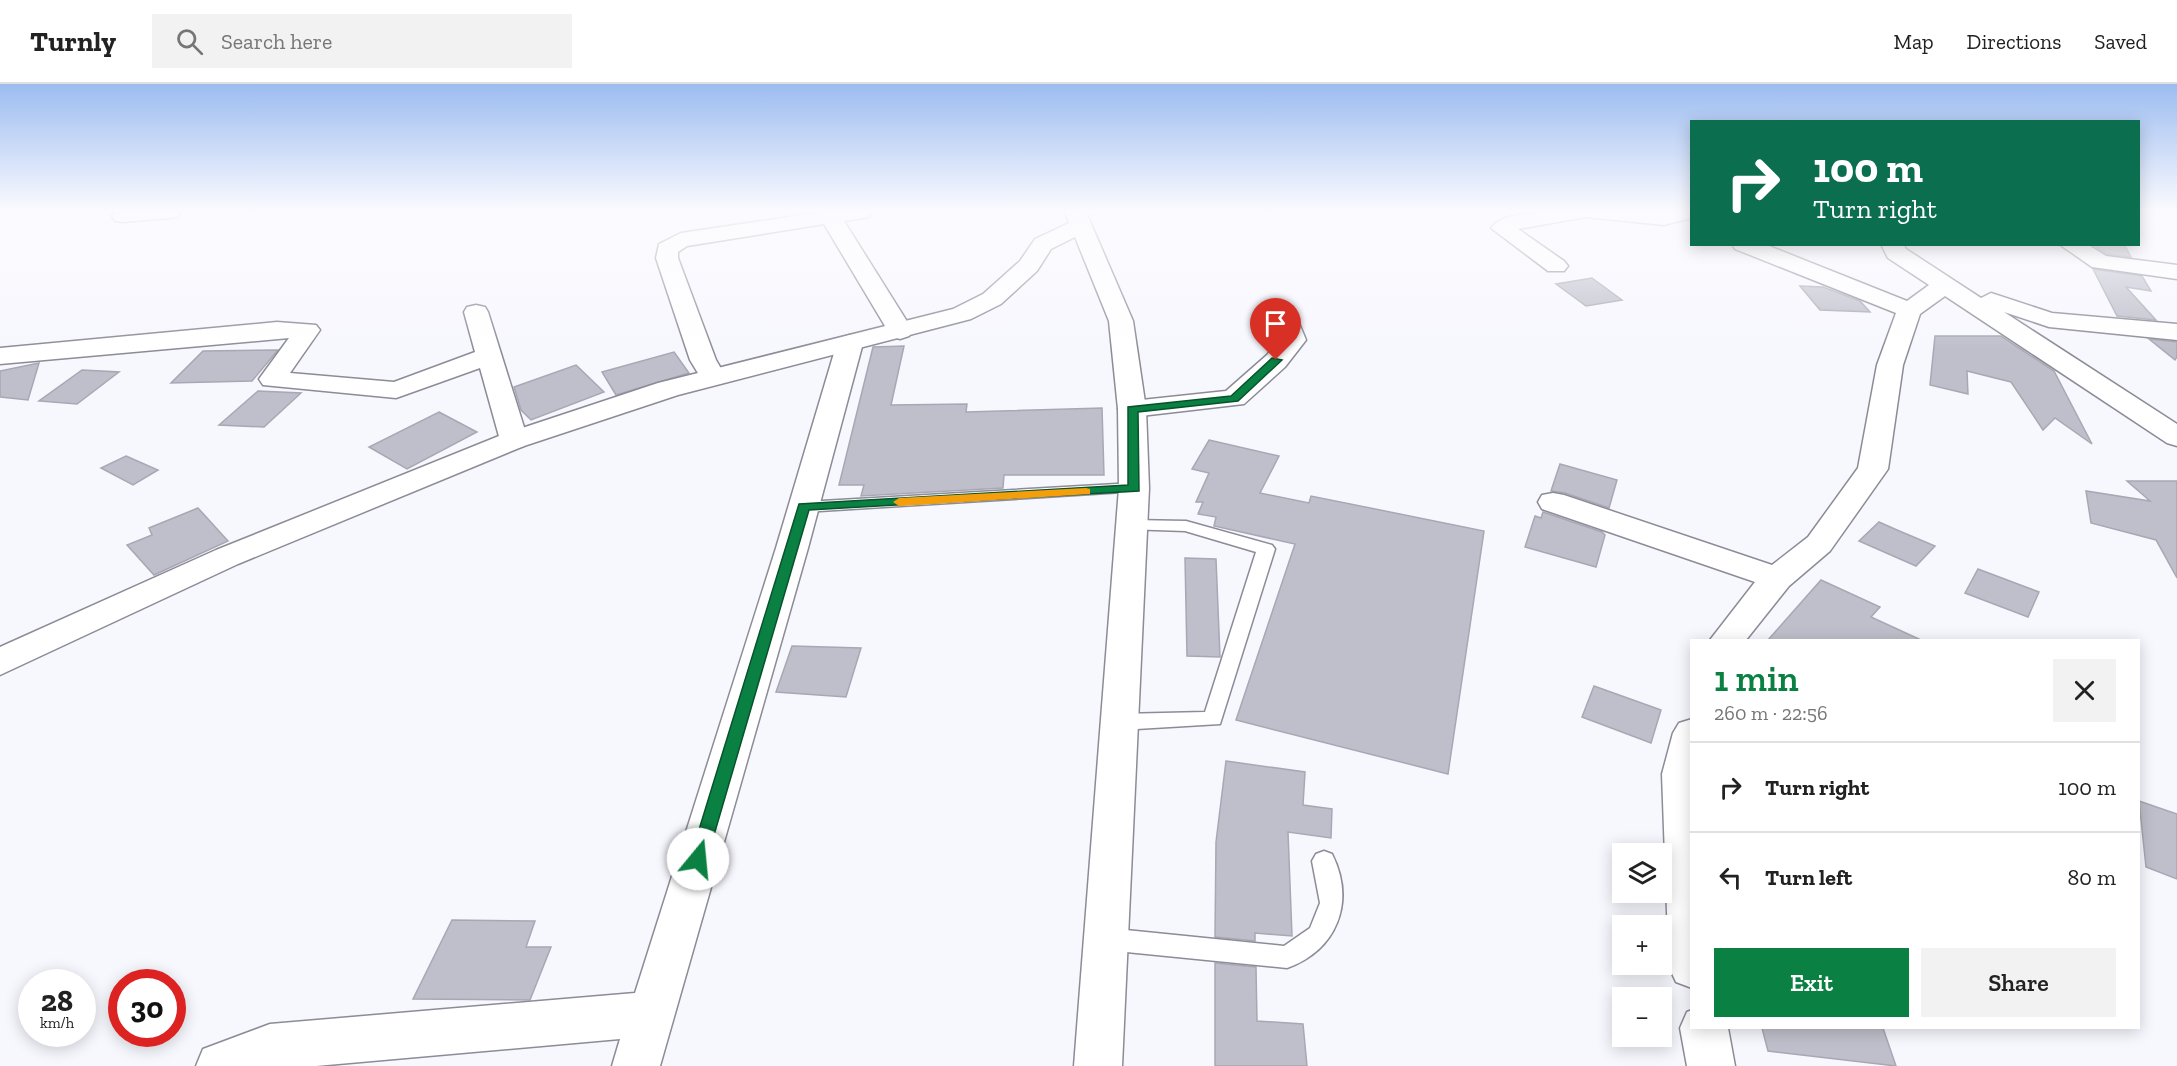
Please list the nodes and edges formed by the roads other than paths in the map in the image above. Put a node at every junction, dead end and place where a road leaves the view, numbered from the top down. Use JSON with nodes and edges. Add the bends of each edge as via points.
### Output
{"nodes":[{"id":1,"x":667,"y":258,"type":"edge"},
{"id":2,"x":856,"y":258,"type":"edge"},
{"id":3,"x":1034,"y":258,"type":"edge"},
{"id":4,"x":1094,"y":258,"type":"edge"},
{"id":5,"x":1544,"y":258,"type":"edge"},
{"id":6,"x":1778,"y":258,"type":"edge"},
{"id":7,"x":1904,"y":258,"type":"edge"},
{"id":8,"x":2093,"y":258,"type":"edge"},
{"id":9,"x":1556,"y":266,"type":"dead end"},
{"id":10,"x":2177,"y":272,"type":"edge"},
{"id":11,"x":1947,"y":284,"type":"junction"},
{"id":12,"x":1909,"y":310,"type":"junction"},
{"id":13,"x":476,"y":312,"type":"dead end"},
{"id":14,"x":1290,"y":328,"type":"dead end"},
{"id":15,"x":900,"y":331,"type":"junction"},
{"id":16,"x":2177,"y":332,"type":"edge"},
{"id":17,"x":850,"y":343,"type":"junction"},
{"id":18,"x":0,"y":356,"type":"edge"},
{"id":19,"x":489,"y":356,"type":"junction"},
{"id":20,"x":713,"y":377,"type":"junction"},
{"id":21,"x":1132,"y":409,"type":"junction"},
{"id":22,"x":2177,"y":437,"type":"edge"},
{"id":23,"x":514,"y":441,"type":"junction"},
{"id":24,"x":1134,"y":488,"type":"junction"},
{"id":25,"x":1553,"y":502,"type":"dead end"},
{"id":26,"x":804,"y":507,"type":"junction"},
{"id":27,"x":1132,"y":525,"type":"junction"},
{"id":28,"x":1777,"y":578,"type":"junction"},
{"id":29,"x":1728,"y":639,"type":"edge"},
{"id":30,"x":0,"y":662,"type":"edge"},
{"id":31,"x":1120,"y":722,"type":"junction"},
{"id":32,"x":1690,"y":742,"type":"edge"},
{"id":33,"x":1324,"y":861,"type":"dead end"},
{"id":34,"x":1690,"y":928,"type":"edge"},
{"id":35,"x":1106,"y":939,"type":"junction"},
{"id":36,"x":651,"y":1014,"type":"junction"},
{"id":37,"x":1704,"y":1029,"type":"edge"},
{"id":38,"x":220,"y":1066,"type":"edge"},
{"id":39,"x":636,"y":1066,"type":"edge"},
{"id":40,"x":1098,"y":1066,"type":"edge"},
{"id":41,"x":1711,"y":1066,"type":"edge"}],
"edges":[{"from":1,"to":20,"type":"street","via":[[703,360]]},
{"from":2,"to":15,"type":"street"},
{"from":3,"to":15,"type":"street","via":[[992,299],[962,314]]},
{"from":4,"to":21,"type":"street","via":[[1121,321]]},
{"from":5,"to":9,"type":"street"},
{"from":6,"to":12,"type":"street"},
{"from":7,"to":11,"type":"street"},
{"from":8,"to":10,"type":"street"},
{"from":11,"to":12,"type":"street"},
{"from":11,"to":16,"type":"street","via":[[2049,320]]},
{"from":11,"to":22,"type":"street"},
{"from":12,"to":28,"type":"street","via":[[1890,365],[1873,469],[1820,544]]},
{"from":13,"to":19,"type":"street"},
{"from":14,"to":21,"type":"street","via":[[1293,340],[1234,399]]},
{"from":15,"to":17,"type":"street"},
{"from":17,"to":20,"type":"street"},
{"from":17,"to":26,"type":"street"},
{"from":18,"to":19,"type":"street","via":[[307,330],[272,379],[396,390]]},
{"from":19,"to":23,"type":"street"},
{"from":20,"to":23,"type":"street"},
{"from":21,"to":24,"type":"street"},
{"from":23,"to":30,"type":"street","via":[[227,556]]},
{"from":24,"to":26,"type":"lane"},
{"from":24,"to":27,"type":"street"},
{"from":25,"to":28,"type":"street"},
{"from":26,"to":36,"type":"street"},
{"from":27,"to":31,"type":"street"},
{"from":27,"to":31,"type":"lane","via":[[1186,526],[1266,549],[1213,719]]},
{"from":28,"to":29,"type":"street"},
{"from":31,"to":35,"type":"street"},
{"from":32,"to":34,"type":"street","via":[[1682,774]]},
{"from":33,"to":35,"type":"lane","via":[[1332,903],[1319,935],[1287,957]]},
{"from":35,"to":40,"type":"street"},
{"from":36,"to":38,"type":"street","via":[[270,1047]]},
{"from":36,"to":39,"type":"street"},
{"from":37,"to":41,"type":"street"}]}
